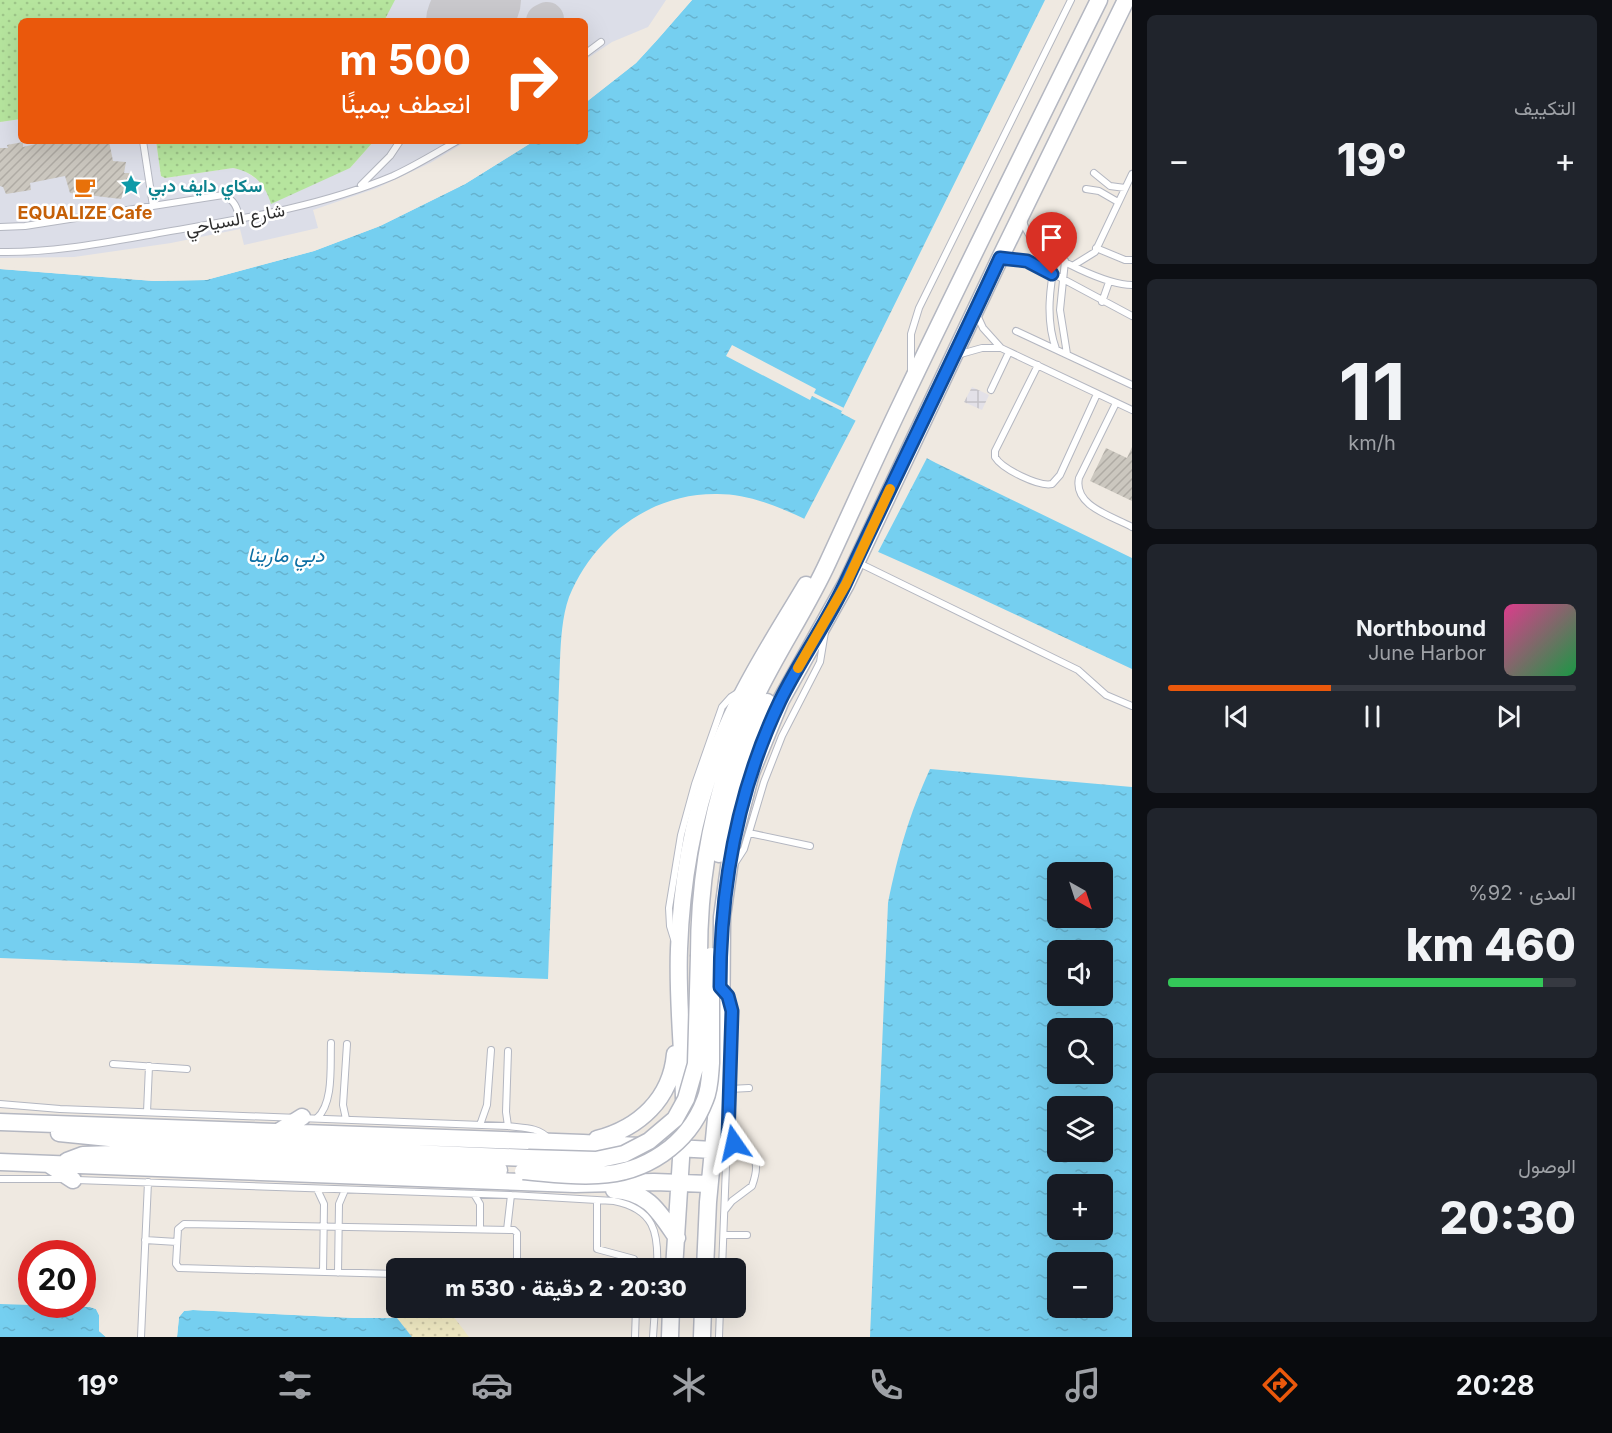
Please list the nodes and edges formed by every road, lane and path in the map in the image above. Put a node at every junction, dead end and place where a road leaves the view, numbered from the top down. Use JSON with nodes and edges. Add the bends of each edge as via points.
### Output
{"nodes":[{"id":1,"x":1071,"y":0,"type":"edge"},
{"id":2,"x":1099,"y":0,"type":"edge"},
{"id":3,"x":1126,"y":0,"type":"edge"},
{"id":4,"x":601,"y":42,"type":"dead end"},
{"id":5,"x":588,"y":52,"type":"edge"},
{"id":6,"x":143,"y":144,"type":"edge"},
{"id":7,"x":397,"y":144,"type":"edge"},
{"id":8,"x":452,"y":144,"type":"edge"},
{"id":9,"x":1094,"y":173,"type":"dead end"},
{"id":10,"x":1132,"y":174,"type":"edge"},
{"id":11,"x":359,"y":187,"type":"junction"},
{"id":12,"x":1125,"y":188,"type":"junction"},
{"id":13,"x":1086,"y":189,"type":"dead end"},
{"id":14,"x":1119,"y":202,"type":"junction"},
{"id":15,"x":153,"y":206,"type":"junction"},
{"id":16,"x":1022,"y":214,"type":"junction"},
{"id":17,"x":240,"y":219,"type":"junction"},
{"id":18,"x":0,"y":227,"type":"edge"},
{"id":19,"x":1096,"y":248,"type":"junction"},
{"id":20,"x":0,"y":252,"type":"edge"},
{"id":21,"x":1056,"y":255,"type":"junction"},
{"id":22,"x":1000,"y":258,"type":"junction"},
{"id":23,"x":1132,"y":260,"type":"edge"},
{"id":24,"x":1065,"y":261,"type":"junction"},
{"id":25,"x":1074,"y":265,"type":"junction"},
{"id":26,"x":1052,"y":274,"type":"junction"},
{"id":27,"x":1062,"y":279,"type":"junction"},
{"id":28,"x":1109,"y":282,"type":"junction"},
{"id":29,"x":1132,"y":285,"type":"edge"},
{"id":30,"x":1102,"y":302,"type":"junction"},
{"id":31,"x":976,"y":312,"type":"junction"},
{"id":32,"x":1132,"y":316,"type":"edge"},
{"id":33,"x":1016,"y":331,"type":"dead end"},
{"id":34,"x":1000,"y":348,"type":"junction"},
{"id":35,"x":1056,"y":349,"type":"junction"},
{"id":36,"x":1009,"y":352,"type":"junction"},
{"id":37,"x":1067,"y":354,"type":"junction"},
{"id":38,"x":955,"y":356,"type":"junction"},
{"id":39,"x":1038,"y":365,"type":"junction"},
{"id":40,"x":913,"y":381,"type":"junction"},
{"id":41,"x":1132,"y":385,"type":"edge"},
{"id":42,"x":991,"y":390,"type":"dead end"},
{"id":43,"x":1097,"y":394,"type":"junction"},
{"id":44,"x":1116,"y":403,"type":"junction"},
{"id":45,"x":1132,"y":410,"type":"edge"},
{"id":46,"x":1132,"y":527,"type":"edge"},
{"id":47,"x":838,"y":537,"type":"junction"},
{"id":48,"x":859,"y":554,"type":"junction"},
{"id":49,"x":824,"y":623,"type":"junction"},
{"id":50,"x":1132,"y":706,"type":"edge"},
{"id":51,"x":749,"y":833,"type":"junction"},
{"id":52,"x":810,"y":846,"type":"dead end"},
{"id":53,"x":728,"y":870,"type":"junction"},
{"id":54,"x":705,"y":955,"type":"junction"},
{"id":55,"x":720,"y":987,"type":"junction"},
{"id":56,"x":681,"y":1033,"type":"junction"},
{"id":57,"x":331,"y":1043,"type":"dead end"},
{"id":58,"x":347,"y":1044,"type":"dead end"},
{"id":59,"x":491,"y":1050,"type":"dead end"},
{"id":60,"x":508,"y":1051,"type":"dead end"},
{"id":61,"x":113,"y":1064,"type":"dead end"},
{"id":62,"x":149,"y":1066,"type":"junction"},
{"id":63,"x":187,"y":1069,"type":"dead end"},
{"id":64,"x":749,"y":1088,"type":"dead end"},
{"id":65,"x":729,"y":1089,"type":"junction"},
{"id":66,"x":0,"y":1104,"type":"edge"},
{"id":67,"x":60,"y":1109,"type":"junction"},
{"id":68,"x":147,"y":1112,"type":"junction"},
{"id":69,"x":309,"y":1118,"type":"junction"},
{"id":70,"x":346,"y":1119,"type":"junction"},
{"id":71,"x":0,"y":1122,"type":"edge"},
{"id":72,"x":34,"y":1123,"type":"junction"},
{"id":73,"x":74,"y":1123,"type":"junction"},
{"id":74,"x":480,"y":1125,"type":"junction"},
{"id":75,"x":508,"y":1126,"type":"junction"},
{"id":76,"x":278,"y":1132,"type":"junction"},
{"id":77,"x":728,"y":1138,"type":"junction"},
{"id":78,"x":551,"y":1142,"type":"junction"},
{"id":79,"x":583,"y":1143,"type":"junction"},
{"id":80,"x":682,"y":1148,"type":"junction"},
{"id":81,"x":713,"y":1150,"type":"junction"},
{"id":82,"x":0,"y":1162,"type":"edge"},
{"id":83,"x":55,"y":1165,"type":"junction"},
{"id":84,"x":526,"y":1165,"type":"junction"},
{"id":85,"x":400,"y":1178,"type":"junction"},
{"id":86,"x":0,"y":1179,"type":"edge"},
{"id":87,"x":73,"y":1179,"type":"junction"},
{"id":88,"x":148,"y":1182,"type":"junction"},
{"id":89,"x":679,"y":1182,"type":"junction"},
{"id":90,"x":575,"y":1184,"type":"junction"},
{"id":91,"x":710,"y":1184,"type":"junction"},
{"id":92,"x":317,"y":1188,"type":"junction"},
{"id":93,"x":345,"y":1190,"type":"junction"},
{"id":94,"x":380,"y":1191,"type":"junction"},
{"id":95,"x":474,"y":1194,"type":"junction"},
{"id":96,"x":511,"y":1196,"type":"junction"},
{"id":97,"x":597,"y":1200,"type":"junction"},
{"id":98,"x":724,"y":1210,"type":"junction"},
{"id":99,"x":324,"y":1227,"type":"junction"},
{"id":100,"x":339,"y":1227,"type":"junction"},
{"id":101,"x":480,"y":1229,"type":"junction"},
{"id":102,"x":507,"y":1230,"type":"junction"},
{"id":103,"x":724,"y":1235,"type":"junction"},
{"id":104,"x":747,"y":1236,"type":"dead end"},
{"id":105,"x":676,"y":1238,"type":"junction"},
{"id":106,"x":145,"y":1240,"type":"junction"},
{"id":107,"x":177,"y":1242,"type":"junction"},
{"id":108,"x":517,"y":1258,"type":"edge"},
{"id":109,"x":630,"y":1258,"type":"edge"},
{"id":110,"x":657,"y":1258,"type":"edge"},
{"id":111,"x":675,"y":1258,"type":"edge"},
{"id":112,"x":706,"y":1258,"type":"edge"},
{"id":113,"x":723,"y":1258,"type":"edge"},
{"id":114,"x":323,"y":1272,"type":"junction"},
{"id":115,"x":338,"y":1273,"type":"junction"},
{"id":116,"x":386,"y":1274,"type":"edge"},
{"id":117,"x":636,"y":1318,"type":"edge"},
{"id":118,"x":654,"y":1318,"type":"edge"},
{"id":119,"x":671,"y":1318,"type":"edge"},
{"id":120,"x":703,"y":1318,"type":"edge"},
{"id":121,"x":720,"y":1318,"type":"edge"},
{"id":122,"x":141,"y":1337,"type":"edge"},
{"id":123,"x":635,"y":1337,"type":"edge"},
{"id":124,"x":653,"y":1337,"type":"edge"},
{"id":125,"x":670,"y":1337,"type":"edge"},
{"id":126,"x":702,"y":1337,"type":"edge"},
{"id":127,"x":719,"y":1337,"type":"edge"}],
"edges":[{"from":1,"to":40,"type":"lane","via":[[919,308],[910,348]]},
{"from":2,"to":40,"type":"street"},
{"from":3,"to":16,"type":"street"},
{"from":4,"to":5,"type":"lane"},
{"from":6,"to":15,"type":"lane"},
{"from":7,"to":11,"type":"lane"},
{"from":8,"to":11,"type":"lane","name":"شارع السياحي","via":[[396,175]]},
{"from":9,"to":12,"type":"lane","via":[[1110,186]]},
{"from":10,"to":12,"type":"lane"},
{"from":11,"to":17,"type":"lane","name":"شارع السياحي"},
{"from":12,"to":14,"type":"lane"},
{"from":13,"to":14,"type":"lane"},
{"from":14,"to":19,"type":"lane"},
{"from":15,"to":17,"type":"lane","via":[[224,195],[235,203]]},
{"from":15,"to":18,"type":"lane"},
{"from":16,"to":21,"type":"lane","via":[[1027,232]]},
{"from":16,"to":22,"type":"street"},
{"from":17,"to":20,"type":"lane","name":"شارع السياحي","via":[[58,250]]},
{"from":19,"to":23,"type":"lane"},
{"from":19,"to":25,"type":"lane"},
{"from":21,"to":24,"type":"lane"},
{"from":21,"to":26,"type":"lane"},
{"from":22,"to":26,"type":"lane","via":[[1027,261]]},
{"from":22,"to":31,"type":"street"},
{"from":24,"to":25,"type":"lane"},
{"from":24,"to":27,"type":"lane"},
{"from":25,"to":28,"type":"lane"},
{"from":26,"to":27,"type":"lane"},
{"from":26,"to":35,"type":"lane","via":[[1050,324]]},
{"from":27,"to":30,"type":"lane"},
{"from":27,"to":37,"type":"lane","via":[[1061,318]]},
{"from":28,"to":29,"type":"lane"},
{"from":28,"to":30,"type":"lane"},
{"from":30,"to":32,"type":"lane"},
{"from":31,"to":34,"type":"lane","via":[[983,328]]},
{"from":31,"to":38,"type":"street"},
{"from":33,"to":35,"type":"lane"},
{"from":34,"to":36,"type":"lane"},
{"from":34,"to":38,"type":"lane","via":[[982,348]]},
{"from":35,"to":37,"type":"lane"},
{"from":36,"to":39,"type":"lane"},
{"from":36,"to":42,"type":"lane"},
{"from":37,"to":41,"type":"lane"},
{"from":38,"to":48,"type":"street"},
{"from":39,"to":43,"type":"lane"},
{"from":39,"to":43,"type":"lane","via":[[995,451],[999,463],[1013,471],[1041,484],[1057,480]]},
{"from":40,"to":47,"type":"street"},
{"from":43,"to":44,"type":"lane"},
{"from":44,"to":45,"type":"lane"},
{"from":44,"to":46,"type":"lane","via":[[1079,478],[1078,489],[1087,503]]},
{"from":47,"to":54,"type":"street","via":[[815,589],[758,693],[731,756],[706,855],[699,910]]},
{"from":47,"to":56,"type":"street","via":[[825,552],[745,690],[710,772],[695,823],[683,891],[678,1010]]},
{"from":48,"to":49,"type":"street"},
{"from":48,"to":50,"type":"lane","via":[[1072,667],[1106,695]]},
{"from":48,"to":54,"type":"street","via":[[850,556],[782,673],[746,752],[719,855]]},
{"from":49,"to":51,"type":"lane","via":[[825,643],[820,662],[772,759]]},
{"from":49,"to":53,"type":"street","via":[[780,700],[759,749],[737,821]]},
{"from":51,"to":52,"type":"lane"},
{"from":51,"to":53,"type":"lane","via":[[741,856]]},
{"from":53,"to":55,"type":"street"},
{"from":54,"to":84,"type":"street","bridge":true,"via":[[696,1064],[688,1094],[675,1119],[649,1141],[624,1154]]},
{"from":55,"to":65,"type":"lane","via":[[732,1006]]},
{"from":55,"to":81,"type":"street","via":[[721,1066]]},
{"from":56,"to":79,"type":"street","via":[[669,1083],[654,1106],[616,1134]]},
{"from":56,"to":80,"type":"street"},
{"from":57,"to":69,"type":"lane","via":[[328,1100],[324,1110]]},
{"from":58,"to":70,"type":"lane","via":[[343,1105]]},
{"from":59,"to":74,"type":"lane","via":[[487,1106]]},
{"from":60,"to":75,"type":"lane"},
{"from":61,"to":62,"type":"lane"},
{"from":62,"to":63,"type":"lane"},
{"from":62,"to":68,"type":"lane"},
{"from":64,"to":65,"type":"lane"},
{"from":65,"to":77,"type":"lane"},
{"from":66,"to":67,"type":"lane"},
{"from":67,"to":68,"type":"lane"},
{"from":67,"to":73,"type":"street"},
{"from":68,"to":69,"type":"lane"},
{"from":69,"to":70,"type":"lane"},
{"from":69,"to":76,"type":"street"},
{"from":70,"to":74,"type":"lane"},
{"from":71,"to":72,"type":"street"},
{"from":72,"to":73,"type":"street"},
{"from":72,"to":84,"type":"street","via":[[47,1132],[122,1140]]},
{"from":73,"to":76,"type":"street"},
{"from":74,"to":75,"type":"lane"},
{"from":75,"to":78,"type":"lane","via":[[540,1131]]},
{"from":76,"to":78,"type":"street"},
{"from":77,"to":98,"type":"lane"},
{"from":77,"to":98,"type":"lane","via":[[751,1152],[755,1162],[752,1186]]},
{"from":78,"to":79,"type":"street"},
{"from":79,"to":80,"type":"street"},
{"from":80,"to":81,"type":"street"},
{"from":80,"to":89,"type":"street"},
{"from":81,"to":91,"type":"street"},
{"from":82,"to":83,"type":"street"},
{"from":83,"to":84,"type":"street","via":[[83,1155],[143,1153]]},
{"from":83,"to":85,"type":"street"},
{"from":83,"to":87,"type":"street"},
{"from":85,"to":90,"type":"street"},
{"from":85,"to":94,"type":"street"},
{"from":86,"to":87,"type":"lane"},
{"from":87,"to":88,"type":"lane"},
{"from":88,"to":92,"type":"lane"},
{"from":88,"to":106,"type":"lane"},
{"from":89,"to":90,"type":"street"},
{"from":89,"to":91,"type":"street"},
{"from":89,"to":105,"type":"street"},
{"from":90,"to":105,"type":"street","via":[[640,1196],[654,1206]]},
{"from":91,"to":112,"type":"street"},
{"from":92,"to":93,"type":"lane"},
{"from":92,"to":99,"type":"lane","via":[[324,1204]]},
{"from":93,"to":94,"type":"lane"},
{"from":93,"to":100,"type":"lane","via":[[339,1204]]},
{"from":94,"to":95,"type":"lane"},
{"from":95,"to":96,"type":"lane"},
{"from":95,"to":101,"type":"lane","via":[[480,1204]]},
{"from":96,"to":97,"type":"lane"},
{"from":96,"to":102,"type":"lane"},
{"from":97,"to":109,"type":"lane","via":[[597,1249]]},
{"from":97,"to":110,"type":"lane","via":[[626,1203],[648,1218],[657,1237]]},
{"from":98,"to":103,"type":"lane"},
{"from":99,"to":100,"type":"lane"},
{"from":99,"to":107,"type":"lane","via":[[182,1225]]},
{"from":99,"to":114,"type":"lane"},
{"from":100,"to":101,"type":"lane"},
{"from":100,"to":115,"type":"lane"},
{"from":101,"to":102,"type":"lane"},
{"from":102,"to":108,"type":"lane","via":[[518,1233]]},
{"from":103,"to":104,"type":"lane"},
{"from":103,"to":113,"type":"lane"},
{"from":105,"to":111,"type":"street"},
{"from":106,"to":107,"type":"lane"},
{"from":106,"to":122,"type":"lane"},
{"from":107,"to":114,"type":"lane","via":[[179,1268]]},
{"from":114,"to":115,"type":"lane"},
{"from":115,"to":116,"type":"lane"},
{"from":117,"to":123,"type":"lane"},
{"from":118,"to":124,"type":"lane"},
{"from":119,"to":125,"type":"street"},
{"from":120,"to":126,"type":"street"},
{"from":121,"to":127,"type":"lane"}]}
